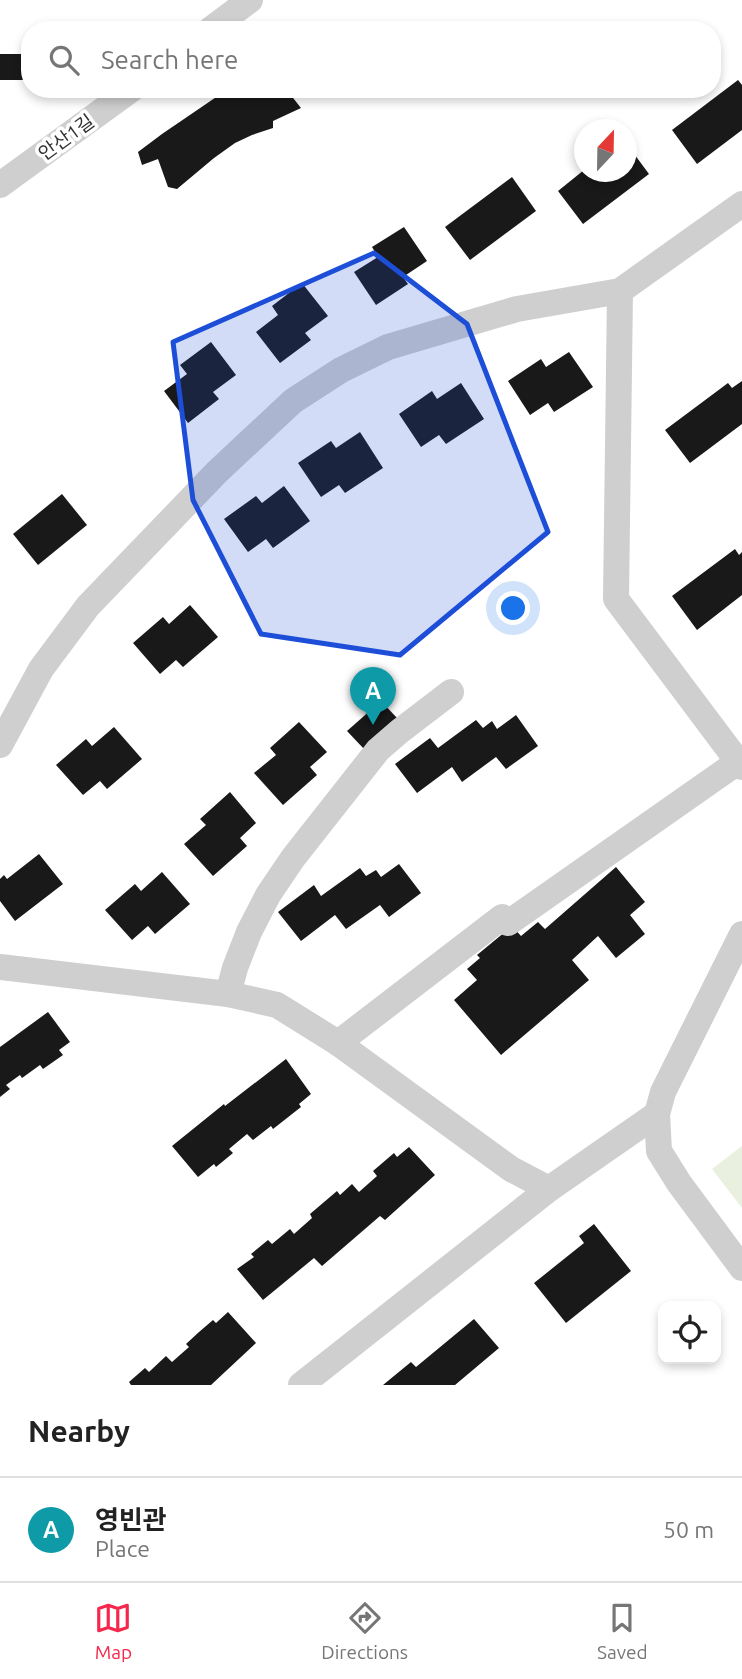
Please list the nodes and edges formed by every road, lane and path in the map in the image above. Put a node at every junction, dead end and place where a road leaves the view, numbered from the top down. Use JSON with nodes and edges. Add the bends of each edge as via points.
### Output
{"nodes":[{"id":1,"x":250,"y":0,"type":"edge"},
{"id":2,"x":223,"y":21,"type":"edge"},
{"id":3,"x":120,"y":98,"type":"edge"},
{"id":4,"x":0,"y":185,"type":"edge"},
{"id":5,"x":742,"y":204,"type":"edge"},
{"id":6,"x":620,"y":291,"type":"junction"},
{"id":7,"x":451,"y":692,"type":"dead end"},
{"id":8,"x":0,"y":746,"type":"edge"},
{"id":9,"x":740,"y":764,"type":"edge"},
{"id":10,"x":742,"y":934,"type":"edge"},
{"id":11,"x":0,"y":967,"type":"edge"},
{"id":12,"x":228,"y":994,"type":"junction"},
{"id":13,"x":338,"y":1043,"type":"junction"},
{"id":14,"x":657,"y":1114,"type":"junction"},
{"id":15,"x":549,"y":1189,"type":"junction"},
{"id":16,"x":742,"y":1268,"type":"edge"},
{"id":17,"x":301,"y":1385,"type":"edge"}],
"edges":[{"from":1,"to":2,"type":"street"},
{"from":3,"to":4,"type":"street","name":"안산1길"},
{"from":5,"to":6,"type":"street"},
{"from":6,"to":8,"type":"street","via":[[517,309],[388,347],[293,401],[217,472],[88,606],[41,669]]},
{"from":6,"to":9,"type":"street","via":[[616,599]]},
{"from":7,"to":12,"type":"street","via":[[378,750],[293,858],[249,932]]},
{"from":9,"to":13,"type":"street","via":[[508,923],[502,917]]},
{"from":10,"to":14,"type":"street","via":[[663,1092]]},
{"from":11,"to":12,"type":"street"},
{"from":12,"to":13,"type":"street","via":[[277,1005]]},
{"from":13,"to":15,"type":"street","via":[[511,1169]]},
{"from":14,"to":15,"type":"street"},
{"from":14,"to":16,"type":"street","via":[[659,1151]]},
{"from":15,"to":17,"type":"street"}]}
